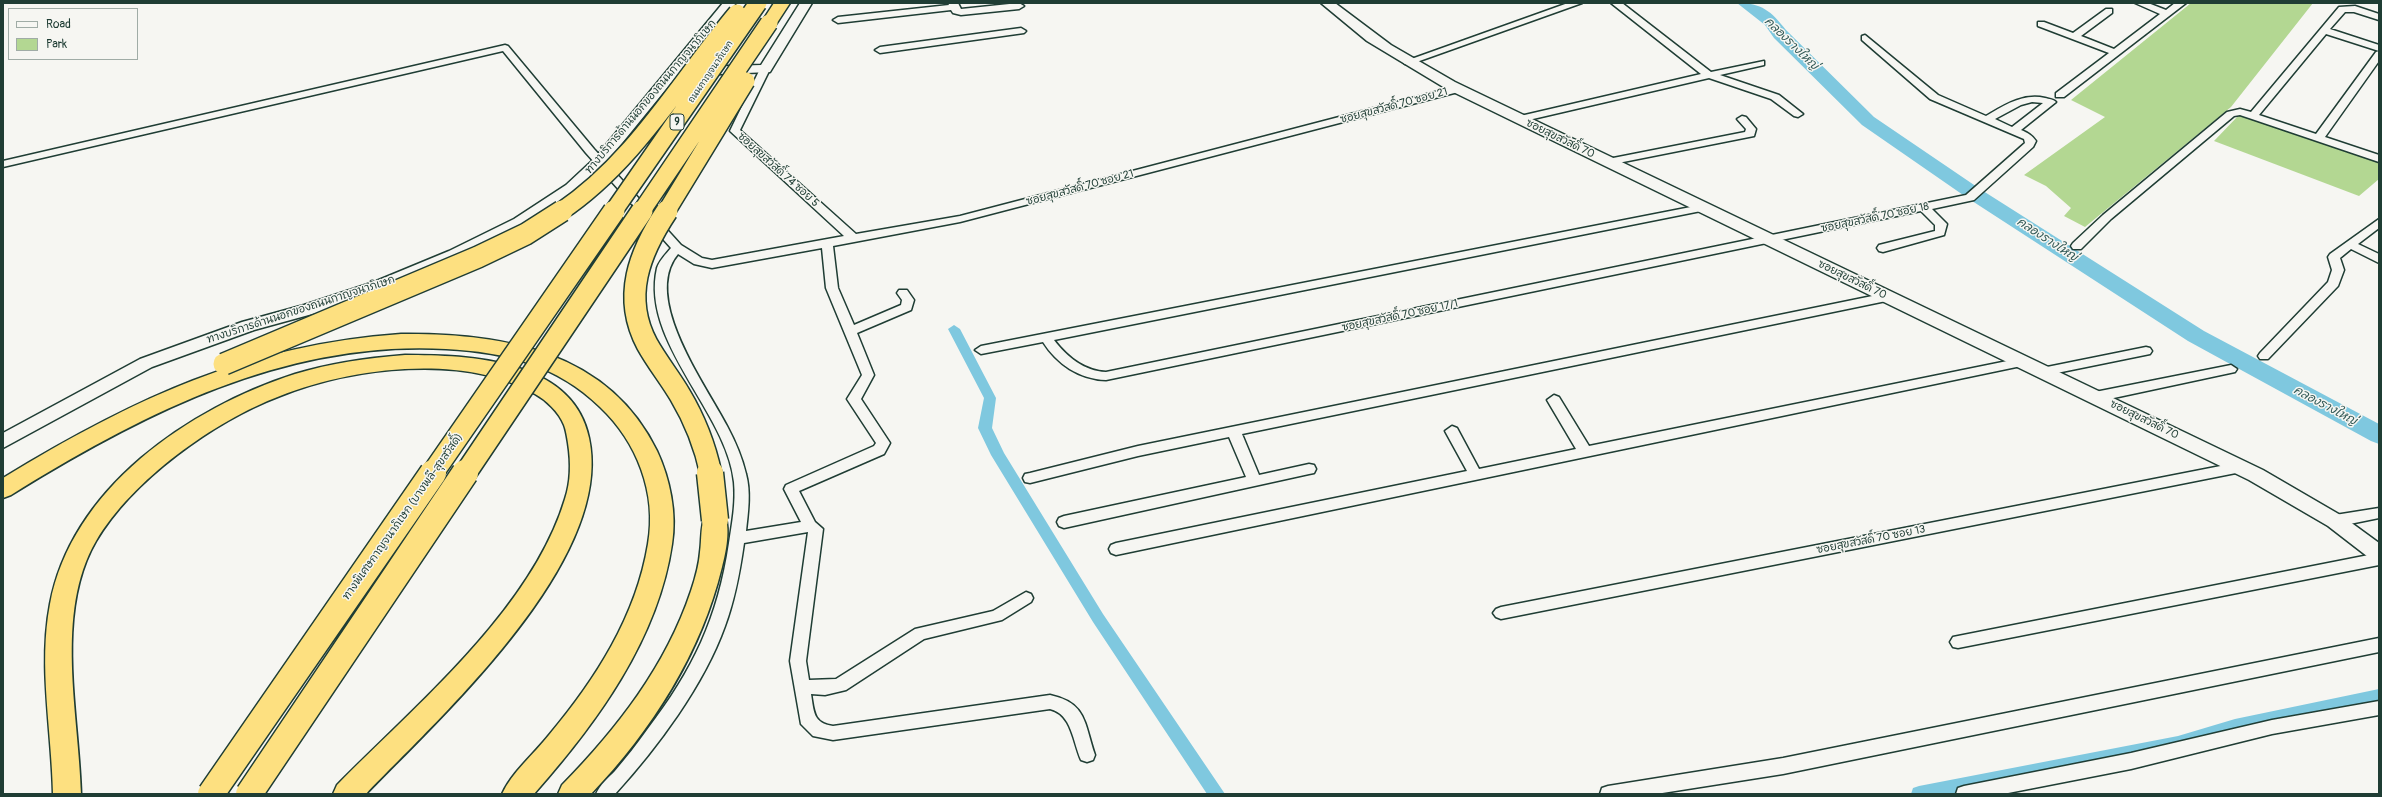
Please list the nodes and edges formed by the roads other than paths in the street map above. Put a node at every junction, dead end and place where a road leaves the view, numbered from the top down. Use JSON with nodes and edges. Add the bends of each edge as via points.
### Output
{"nodes":[{"id":1,"x":730,"y":3,"type":"edge"},
{"id":2,"x":745,"y":3,"type":"edge"},
{"id":3,"x":758,"y":3,"type":"edge"},
{"id":4,"x":782,"y":3,"type":"edge"},
{"id":5,"x":806,"y":3,"type":"edge"},
{"id":6,"x":1326,"y":3,"type":"edge"},
{"id":7,"x":1577,"y":3,"type":"edge"},
{"id":8,"x":1616,"y":3,"type":"edge"},
{"id":9,"x":2140,"y":3,"type":"edge"},
{"id":10,"x":2181,"y":3,"type":"edge"},
{"id":11,"x":953,"y":5,"type":"edge"},
{"id":12,"x":1018,"y":6,"type":"dead end"},
{"id":13,"x":2109,"y":11,"type":"dead end"},
{"id":14,"x":2168,"y":14,"type":"junction"},
{"id":15,"x":2379,"y":17,"type":"edge"},
{"id":16,"x":838,"y":20,"type":"dead end"},
{"id":17,"x":769,"y":23,"type":"junction"},
{"id":18,"x":2041,"y":24,"type":"dead end"},
{"id":19,"x":2323,"y":30,"type":"junction"},
{"id":20,"x":1021,"y":31,"type":"dead end"},
{"id":21,"x":2074,"y":37,"type":"junction"},
{"id":22,"x":1865,"y":38,"type":"dead end"},
{"id":23,"x":2379,"y":48,"type":"edge"},
{"id":24,"x":880,"y":50,"type":"dead end"},
{"id":25,"x":2116,"y":53,"type":"junction"},
{"id":26,"x":2379,"y":54,"type":"edge"},
{"id":27,"x":1408,"y":62,"type":"junction"},
{"id":28,"x":1761,"y":63,"type":"dead end"},
{"id":29,"x":765,"y":69,"type":"junction"},
{"id":30,"x":673,"y":71,"type":"junction"},
{"id":31,"x":1709,"y":75,"type":"junction"},
{"id":32,"x":1458,"y":89,"type":"junction"},
{"id":33,"x":2060,"y":95,"type":"dead end"},
{"id":34,"x":1798,"y":114,"type":"dead end"},
{"id":35,"x":2253,"y":116,"type":"junction"},
{"id":36,"x":1520,"y":119,"type":"junction"},
{"id":37,"x":1742,"y":119,"type":"dead end"},
{"id":38,"x":1986,"y":120,"type":"junction"},
{"id":39,"x":2013,"y":131,"type":"junction"},
{"id":40,"x":2318,"y":139,"type":"junction"},
{"id":41,"x":2379,"y":159,"type":"edge"},
{"id":42,"x":600,"y":162,"type":"junction"},
{"id":43,"x":1608,"y":162,"type":"junction"},
{"id":44,"x":3,"y":164,"type":"edge"},
{"id":45,"x":1701,"y":208,"type":"junction"},
{"id":46,"x":1924,"y":208,"type":"junction"},
{"id":47,"x":2379,"y":222,"type":"edge"},
{"id":48,"x":854,"y":239,"type":"junction"},
{"id":49,"x":595,"y":240,"type":"joint"},
{"id":50,"x":1769,"y":240,"type":"junction"},
{"id":51,"x":827,"y":244,"type":"junction"},
{"id":52,"x":2350,"y":244,"type":"junction"},
{"id":53,"x":2077,"y":246,"type":"dead end"},
{"id":54,"x":677,"y":248,"type":"junction"},
{"id":55,"x":1884,"y":248,"type":"dead end"},
{"id":56,"x":2379,"y":258,"type":"edge"},
{"id":57,"x":903,"y":293,"type":"dead end"},
{"id":58,"x":1887,"y":297,"type":"junction"},
{"id":59,"x":851,"y":330,"type":"junction"},
{"id":60,"x":1046,"y":337,"type":"junction"},
{"id":61,"x":981,"y":350,"type":"dead end"},
{"id":62,"x":2146,"y":351,"type":"dead end"},
{"id":63,"x":2264,"y":356,"type":"dead end"},
{"id":64,"x":2022,"y":362,"type":"junction"},
{"id":65,"x":2231,"y":369,"type":"dead end"},
{"id":66,"x":2042,"y":372,"type":"junction"},
{"id":67,"x":2095,"y":397,"type":"junction"},
{"id":68,"x":1554,"y":400,"type":"dead end"},
{"id":69,"x":1234,"y":432,"type":"junction"},
{"id":70,"x":1452,"y":432,"type":"dead end"},
{"id":71,"x":3,"y":441,"type":"edge"},
{"id":72,"x":1585,"y":452,"type":"junction"},
{"id":73,"x":2242,"y":467,"type":"junction"},
{"id":74,"x":1309,"y":469,"type":"dead end"},
{"id":75,"x":1476,"y":475,"type":"junction"},
{"id":76,"x":1030,"y":478,"type":"dead end"},
{"id":77,"x":1255,"y":482,"type":"junction"},
{"id":78,"x":3,"y":485,"type":"edge"},
{"id":79,"x":3,"y":488,"type":"edge"},
{"id":80,"x":2379,"y":513,"type":"edge"},
{"id":81,"x":2335,"y":521,"type":"junction"},
{"id":82,"x":1064,"y":522,"type":"dead end"},
{"id":83,"x":810,"y":526,"type":"junction"},
{"id":84,"x":738,"y":538,"type":"junction"},
{"id":85,"x":1116,"y":549,"type":"dead end"},
{"id":86,"x":2379,"y":554,"type":"edge"},
{"id":87,"x":2379,"y":559,"type":"edge"},
{"id":88,"x":1026,"y":598,"type":"dead end"},
{"id":89,"x":1501,"y":613,"type":"dead end"},
{"id":90,"x":1958,"y":642,"type":"dead end"},
{"id":91,"x":2379,"y":645,"type":"edge"},
{"id":92,"x":802,"y":687,"type":"junction"},
{"id":93,"x":2379,"y":708,"type":"edge"},
{"id":94,"x":1087,"y":755,"type":"dead end"},
{"id":95,"x":67,"y":794,"type":"edge"},
{"id":96,"x":211,"y":794,"type":"edge"},
{"id":97,"x":249,"y":794,"type":"edge"},
{"id":98,"x":347,"y":794,"type":"edge"},
{"id":99,"x":516,"y":794,"type":"edge"},
{"id":100,"x":572,"y":794,"type":"edge"},
{"id":101,"x":604,"y":794,"type":"edge"},
{"id":102,"x":1608,"y":794,"type":"edge"},
{"id":103,"x":1964,"y":794,"type":"edge"}],
"edges":[{"from":1,"to":30,"type":"main road","name":"ทางบริการด้านนอกของถนนกาญจนาภิเษก"},
{"from":2,"to":78,"type":"highway","bridge":true,"via":[[614,168],[589,191],[557,214],[505,244],[451,269],[224,364],[101,419],[46,451]]},
{"from":3,"to":49,"type":"highway","name":"ถนนกาญจนาภิเษก","number":"9","bridge":true},
{"from":4,"to":17,"type":"highway","name":"ถนนกาญจนาภิเษก","number":"9"},
{"from":5,"to":29,"type":"main road"},
{"from":6,"to":27,"type":"main road","name":"ซอยสุขสวัสดิ์ 70","via":[[1358,30]]},
{"from":7,"to":27,"type":"street"},
{"from":8,"to":31,"type":"street"},
{"from":9,"to":14,"type":"street"},
{"from":10,"to":14,"type":"street"},
{"from":11,"to":12,"type":"street","via":[[956,11],[966,13]]},
{"from":11,"to":16,"type":"street"},
{"from":13,"to":21,"type":"street"},
{"from":14,"to":25,"type":"street"},
{"from":15,"to":19,"type":"street","via":[[2355,9],[2342,9]]},
{"from":17,"to":97,"type":"highway","name":"ถนนกาญจนาภิเษก","number":"9","bridge":true},
{"from":17,"to":100,"type":"highway","bridge":true,"via":[[767,39],[723,122],[649,240],[639,263],[635,285],[634,307],[638,328],[690,414],[707,458],[715,492],[712,556],[702,595],[672,664],[627,732]]},
{"from":18,"to":21,"type":"street"},
{"from":19,"to":23,"type":"street"},
{"from":19,"to":35,"type":"street"},
{"from":20,"to":24,"type":"street"},
{"from":21,"to":25,"type":"street"},
{"from":22,"to":38,"type":"street","via":[[1934,97]]},
{"from":25,"to":33,"type":"street"},
{"from":26,"to":40,"type":"street"},
{"from":27,"to":32,"type":"main road","name":"ซอยสุขสวัสดิ์ 70"},
{"from":28,"to":31,"type":"street"},
{"from":29,"to":30,"type":"main road"},
{"from":29,"to":48,"type":"street","name":"ซอยสุขสวัสดิ์ 74 ซอย 5","via":[[735,131]]},
{"from":30,"to":42,"type":"main road","name":"ทางบริการด้านนอกของถนนกาญจนาภิเษก"},
{"from":31,"to":34,"type":"street","via":[[1775,97]]},
{"from":31,"to":36,"type":"street"},
{"from":32,"to":36,"type":"main road","name":"ซอยสุขสวัสดิ์ 70"},
{"from":32,"to":48,"type":"street","name":"ซอยสุขสวัสดิ์ 70 ซอย 21","via":[[966,218]]},
{"from":35,"to":40,"type":"street"},
{"from":35,"to":53,"type":"street","via":[[2240,112],[2231,114],[2107,217]]},
{"from":36,"to":43,"type":"main road","name":"ซอยสุขสวัสดิ์ 70"},
{"from":37,"to":43,"type":"street","via":[[1751,129],[1750,134]]},
{"from":38,"to":39,"type":"street"},
{"from":38,"to":39,"type":"street","via":[[2026,99],[2037,98],[2051,102]]},
{"from":39,"to":46,"type":"street","name":"ซอยสุขสวัสดิ์ 70 ซอย 18","via":[[2028,137],[2031,141],[2029,145],[1974,195]]},
{"from":40,"to":41,"type":"street"},
{"from":42,"to":44,"type":"street","via":[[505,48]]},
{"from":42,"to":54,"type":"street"},
{"from":42,"to":71,"type":"main road","name":"ทางบริการด้านนอกของถนนกาญจนาภิเษก","via":[[572,188],[519,222],[455,255],[380,286],[248,326],[146,363]]},
{"from":43,"to":45,"type":"main road","name":"ซอยสุขสวัสดิ์ 70"},
{"from":45,"to":50,"type":"main road","name":"ซอยสุขสวัสดิ์ 70"},
{"from":45,"to":60,"type":"street"},
{"from":46,"to":50,"type":"street","name":"ซอยสุขสวัสดิ์ 70 ซอย 18"},
{"from":46,"to":55,"type":"street","via":[[1941,224],[1940,233]]},
{"from":47,"to":52,"type":"street"},
{"from":48,"to":51,"type":"street","name":"ซอยสุขสวัสดิ์ 70 ซอย 21"},
{"from":49,"to":96,"type":"highway","name":"ทางพิเศษกาญจนาภิเษก (บางพลี-สุขสวัสดิ์)","bridge":true},
{"from":50,"to":58,"type":"main road","name":"ซอยสุขสวัสดิ์ 70"},
{"from":50,"to":60,"type":"street","name":"ซอยสุขสวัสดิ์ 70 ซอย 17/1","via":[[1106,376],[1093,375],[1071,364],[1056,353]]},
{"from":51,"to":54,"type":"street","name":"ซอยสุขสวัสดิ์ 70 ซอย 21","via":[[717,264],[698,261]]},
{"from":51,"to":59,"type":"street","via":[[832,288]]},
{"from":52,"to":56,"type":"street"},
{"from":52,"to":63,"type":"street","via":[[2334,257],[2338,270],[2334,283]]},
{"from":54,"to":84,"type":"street","via":[[663,266],[663,314],[727,437],[740,476]]},
{"from":57,"to":59,"type":"street","via":[[908,300],[907,307]]},
{"from":58,"to":64,"type":"main road","name":"ซอยสุขสวัสดิ์ 70"},
{"from":58,"to":69,"type":"street"},
{"from":59,"to":83,"type":"street","via":[[868,375],[854,399],[883,443],[879,450],[791,489]]},
{"from":60,"to":61,"type":"street"},
{"from":62,"to":66,"type":"street"},
{"from":64,"to":66,"type":"main road","name":"ซอยสุขสวัสดิ์ 70"},
{"from":64,"to":72,"type":"street"},
{"from":65,"to":67,"type":"street"},
{"from":66,"to":67,"type":"main road","name":"ซอยสุขสวัสดิ์ 70"},
{"from":67,"to":73,"type":"main road","name":"ซอยสุขสวัสดิ์ 70"},
{"from":68,"to":72,"type":"street"},
{"from":69,"to":76,"type":"street","via":[[1138,451]]},
{"from":69,"to":77,"type":"street"},
{"from":70,"to":75,"type":"street"},
{"from":72,"to":75,"type":"street"},
{"from":73,"to":81,"type":"main road","name":"ซอยสุขสวัสดิ์ 70"},
{"from":73,"to":89,"type":"street","name":"ซอยสุขสวัสดิ์ 70 ซอย 13"},
{"from":74,"to":77,"type":"street"},
{"from":75,"to":85,"type":"street"},
{"from":77,"to":82,"type":"street"},
{"from":79,"to":99,"type":"highway","via":[[96,435],[179,395],[236,373],[305,354],[376,344],[431,340],[526,353],[559,366],[583,380],[612,404],[635,432],[654,469],[660,503],[661,538],[653,575],[638,622],[619,660],[572,729]]},
{"from":80,"to":81,"type":"street"},
{"from":81,"to":86,"type":"main road","name":"ซอยสุขสวัสดิ์ 70"},
{"from":83,"to":84,"type":"street"},
{"from":83,"to":92,"type":"street","via":[[816,529],[798,661]]},
{"from":84,"to":101,"type":"street","via":[[730,581],[713,637],[678,702],[631,766]]},
{"from":87,"to":90,"type":"street"},
{"from":88,"to":92,"type":"street","via":[[997,616],[920,634],[840,685],[825,688]]},
{"from":91,"to":102,"type":"street","via":[[1783,766]]},
{"from":92,"to":94,"type":"street","via":[[807,719],[819,731],[833,733],[1050,702],[1063,705],[1072,712]]},
{"from":93,"to":103,"type":"street","via":[[2272,727],[2131,761]]},
{"from":95,"to":98,"type":"highway","via":[[68,756],[61,715],[58,658],[59,618],[70,575],[84,538],[117,497],[154,461],[194,431],[235,407],[289,384],[335,371],[431,361],[477,364],[512,373],[548,389],[570,411],[583,442],[582,478],[574,508],[542,575],[489,648]]}]}
